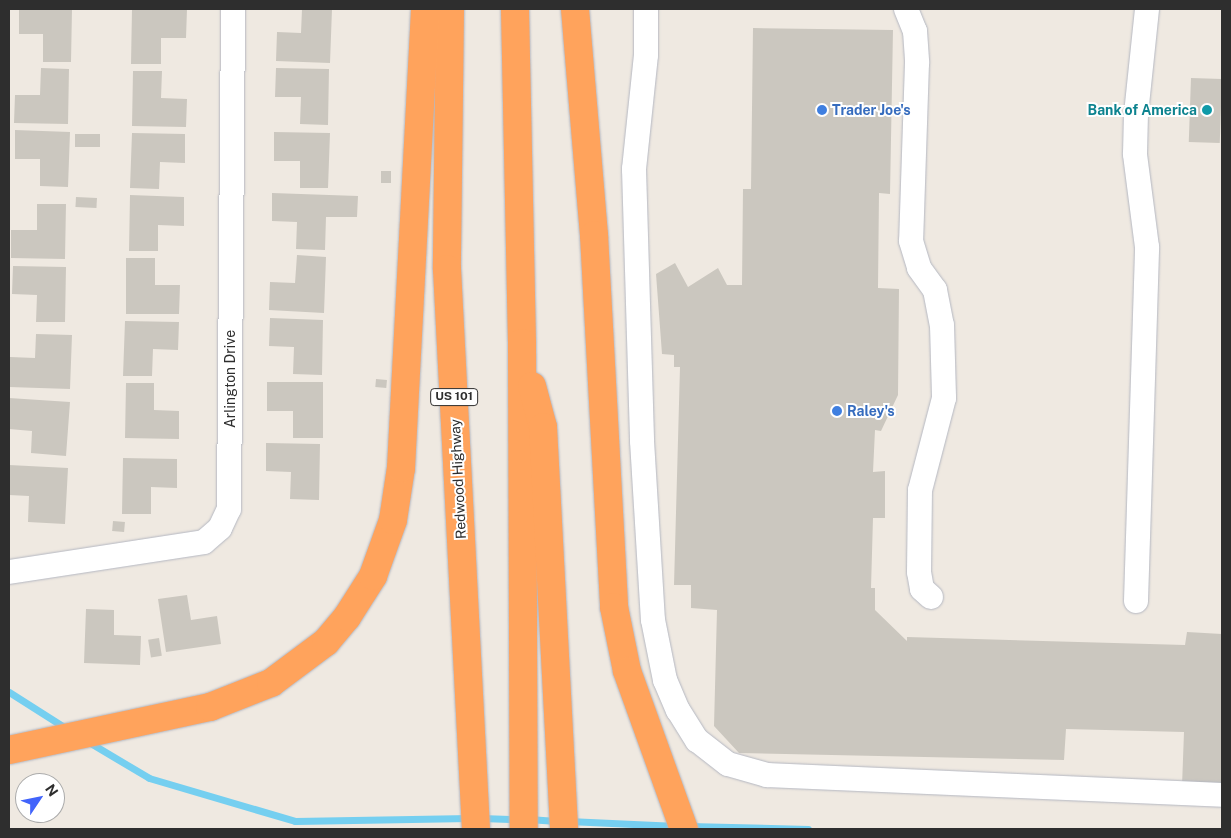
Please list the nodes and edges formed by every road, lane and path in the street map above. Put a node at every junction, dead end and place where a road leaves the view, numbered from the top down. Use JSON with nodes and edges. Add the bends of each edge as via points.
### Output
{"nodes":[{"id":1,"x":233,"y":9,"type":"edge"},
{"id":2,"x":425,"y":9,"type":"edge"},
{"id":3,"x":450,"y":9,"type":"edge"},
{"id":4,"x":515,"y":9,"type":"edge"},
{"id":5,"x":575,"y":9,"type":"edge"},
{"id":6,"x":646,"y":9,"type":"edge"},
{"id":7,"x":906,"y":9,"type":"edge"},
{"id":8,"x":1147,"y":9,"type":"edge"},
{"id":9,"x":522,"y":343,"type":"junction"},
{"id":10,"x":9,"y":572,"type":"edge"},
{"id":11,"x":931,"y":596,"type":"dead end"},
{"id":12,"x":1136,"y":601,"type":"dead end"},
{"id":13,"x":9,"y":750,"type":"edge"},
{"id":14,"x":1222,"y":795,"type":"edge"},
{"id":15,"x":476,"y":829,"type":"edge"},
{"id":16,"x":524,"y":829,"type":"edge"},
{"id":17,"x":564,"y":829,"type":"edge"},
{"id":18,"x":684,"y":829,"type":"edge"}],
"edges":[{"from":1,"to":10,"type":"street","name":"Arlington Drive","via":[[229,509],[220,528],[204,542]]},
{"from":2,"to":13,"type":"highway","via":[[402,458],[393,520],[373,576],[326,642],[270,682],[210,707]]},
{"from":3,"to":15,"type":"highway","name":"Redwood Highway","number":"US 101","via":[[448,269]]},
{"from":4,"to":9,"type":"highway"},
{"from":5,"to":18,"type":"highway","via":[[594,235],[614,607],[627,671]]},
{"from":6,"to":14,"type":"street","via":[[646,55],[634,169],[642,441],[653,620],[665,680],[678,710],[697,740],[728,764],[767,775]]},
{"from":7,"to":11,"type":"street","via":[[915,30],[917,63],[911,241],[919,268],[935,290],[942,325],[944,398],[920,490],[919,572],[922,588]]},
{"from":8,"to":12,"type":"street","via":[[1135,154],[1147,246]]},
{"from":9,"to":16,"type":"highway"},
{"from":9,"to":17,"type":"highway","via":[[542,427]]}]}
